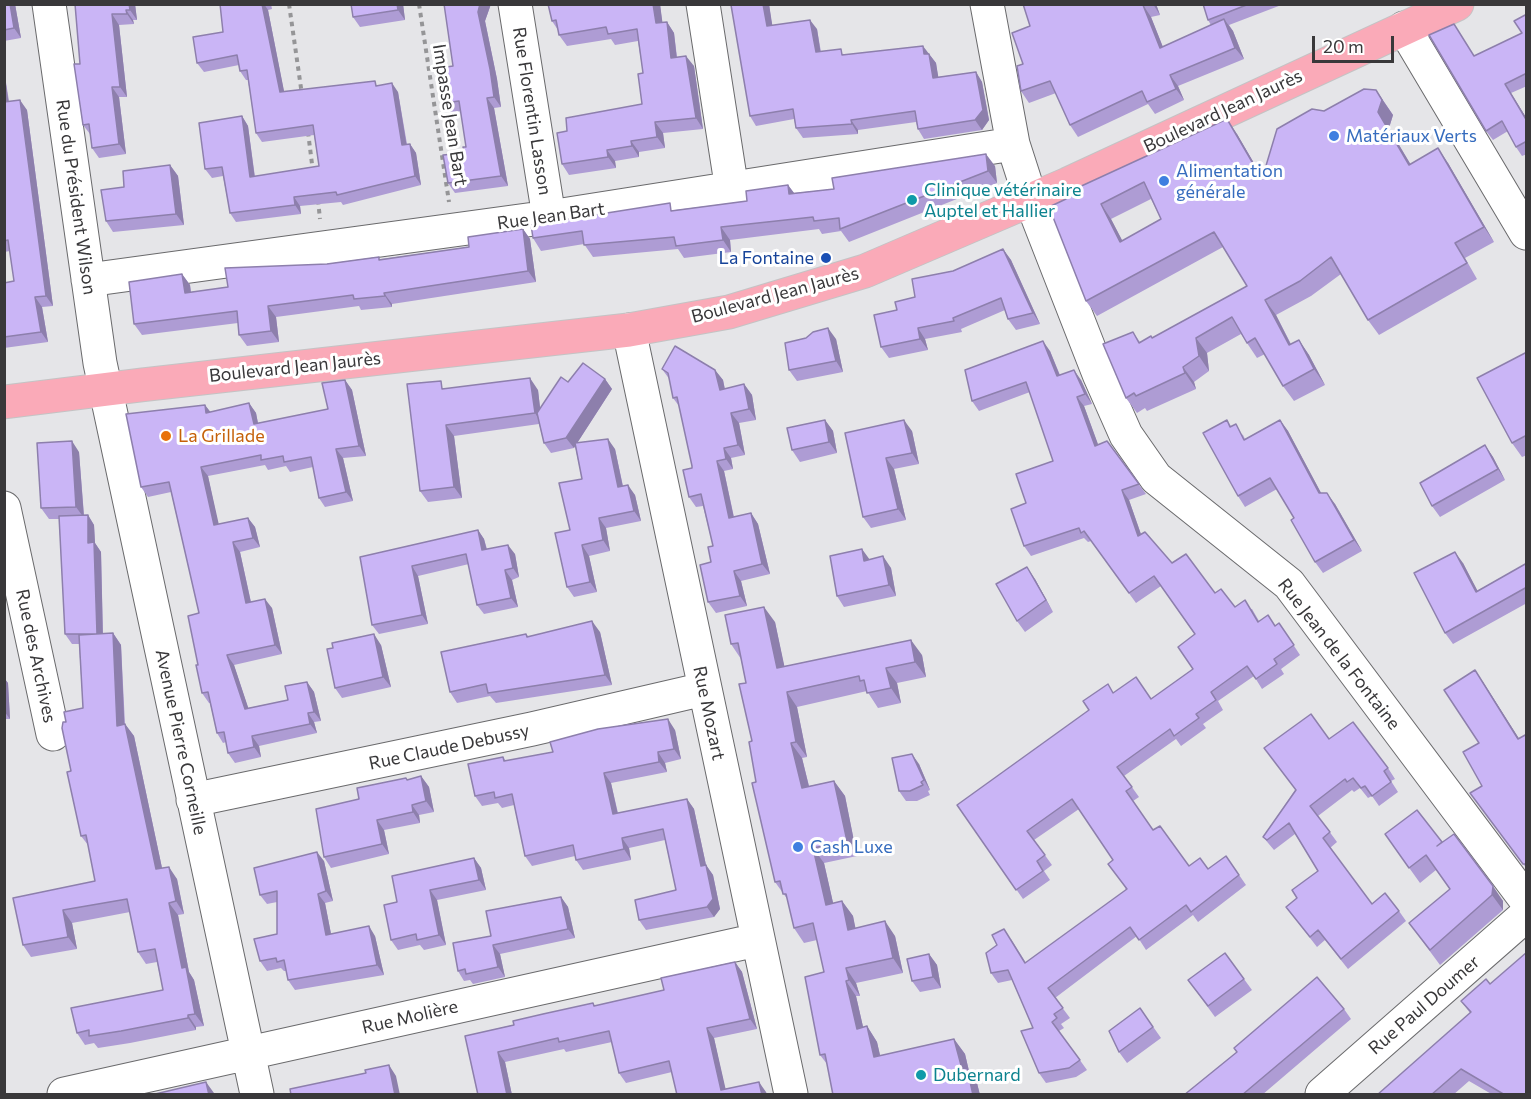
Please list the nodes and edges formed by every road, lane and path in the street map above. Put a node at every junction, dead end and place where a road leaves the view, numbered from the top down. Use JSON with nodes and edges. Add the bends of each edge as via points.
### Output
{"nodes":[{"id":1,"x":49,"y":4,"type":"edge"},
{"id":2,"x":289,"y":4,"type":"edge"},
{"id":3,"x":419,"y":4,"type":"edge"},
{"id":4,"x":515,"y":4,"type":"edge"},
{"id":5,"x":703,"y":4,"type":"edge"},
{"id":6,"x":987,"y":4,"type":"edge"},
{"id":7,"x":1457,"y":4,"type":"edge"},
{"id":8,"x":1404,"y":28,"type":"junction"},
{"id":9,"x":303,"y":97,"type":"edge"},
{"id":10,"x":306,"y":120,"type":"edge"},
{"id":11,"x":1013,"y":144,"type":"junction"},
{"id":12,"x":314,"y":178,"type":"edge"},
{"id":13,"x":316,"y":189,"type":"edge"},
{"id":14,"x":732,"y":190,"type":"junction"},
{"id":15,"x":1031,"y":200,"type":"junction"},
{"id":16,"x":549,"y":217,"type":"junction"},
{"id":17,"x":453,"y":230,"type":"junction"},
{"id":18,"x":1527,"y":233,"type":"edge"},
{"id":19,"x":324,"y":247,"type":"junction"},
{"id":20,"x":88,"y":280,"type":"junction"},
{"id":21,"x":629,"y":330,"type":"junction"},
{"id":22,"x":107,"y":390,"type":"junction"},
{"id":23,"x":4,"y":402,"type":"edge"},
{"id":24,"x":4,"y":508,"type":"edge"},
{"id":25,"x":704,"y":689,"type":"junction"},
{"id":26,"x":52,"y":734,"type":"dead end"},
{"id":27,"x":193,"y":800,"type":"junction"},
{"id":28,"x":1527,"y":900,"type":"edge"},
{"id":29,"x":1527,"y":915,"type":"edge"},
{"id":30,"x":757,"y":940,"type":"junction"},
{"id":31,"x":249,"y":1053,"type":"junction"},
{"id":32,"x":64,"y":1095,"type":"edge"},
{"id":33,"x":257,"y":1095,"type":"edge"},
{"id":34,"x":791,"y":1095,"type":"edge"},
{"id":35,"x":1322,"y":1095,"type":"edge"}],
"edges":[{"from":1,"to":20,"type":"street","name":"Rue du Président Wilson"},
{"from":2,"to":9,"type":"path"},
{"from":3,"to":17,"type":"path","name":"Impasse Jean Bart"},
{"from":4,"to":16,"type":"street","name":"Rue Florentin Lasson"},
{"from":5,"to":14,"type":"street"},
{"from":6,"to":11,"type":"street","name":"Rue Jean de la Fontaine"},
{"from":7,"to":8,"type":"main road","name":"Boulevard Jean Jaurès"},
{"from":8,"to":15,"type":"main road","name":"Boulevard Jean Jaurès"},
{"from":8,"to":18,"type":"street"},
{"from":10,"to":12,"type":"path"},
{"from":11,"to":14,"type":"street","name":"Rue Jean Bart"},
{"from":11,"to":15,"type":"street","name":"Rue Jean de la Fontaine"},
{"from":13,"to":19,"type":"path"},
{"from":14,"to":16,"type":"street","name":"Rue Jean Bart"},
{"from":15,"to":21,"type":"main road","name":"Boulevard Jean Jaurès","via":[[865,271],[729,312]]},
{"from":15,"to":28,"type":"street","name":"Rue Jean de la Fontaine","via":[[1126,435],[1152,472],[1289,584]]},
{"from":16,"to":17,"type":"street","name":"Rue Jean Bart"},
{"from":17,"to":19,"type":"street","name":"Rue Jean Bart"},
{"from":19,"to":20,"type":"street","name":"Rue Jean Bart"},
{"from":20,"to":22,"type":"street","name":"Rue du Président Wilson"},
{"from":21,"to":22,"type":"main road","name":"Boulevard Jean Jaurès"},
{"from":21,"to":25,"type":"street","name":"Rue Mozart"},
{"from":22,"to":23,"type":"main road","name":"Boulevard Jean Jaurès"},
{"from":22,"to":27,"type":"street","name":"Avenue Pierre Corneille"},
{"from":24,"to":26,"type":"street","name":"Rue des Archives"},
{"from":25,"to":27,"type":"street","name":"Rue Claude Debussy"},
{"from":25,"to":30,"type":"street","name":"Rue Mozart"},
{"from":27,"to":31,"type":"street","name":"Avenue Pierre Corneille"},
{"from":29,"to":35,"type":"street","name":"Rue Paul Doumer"},
{"from":30,"to":31,"type":"street","name":"Rue Molière"},
{"from":30,"to":34,"type":"street","name":"Rue Mozart"},
{"from":31,"to":32,"type":"street","name":"Rue Molière"},
{"from":31,"to":33,"type":"street","name":"Avenue Pierre Corneille"}]}
